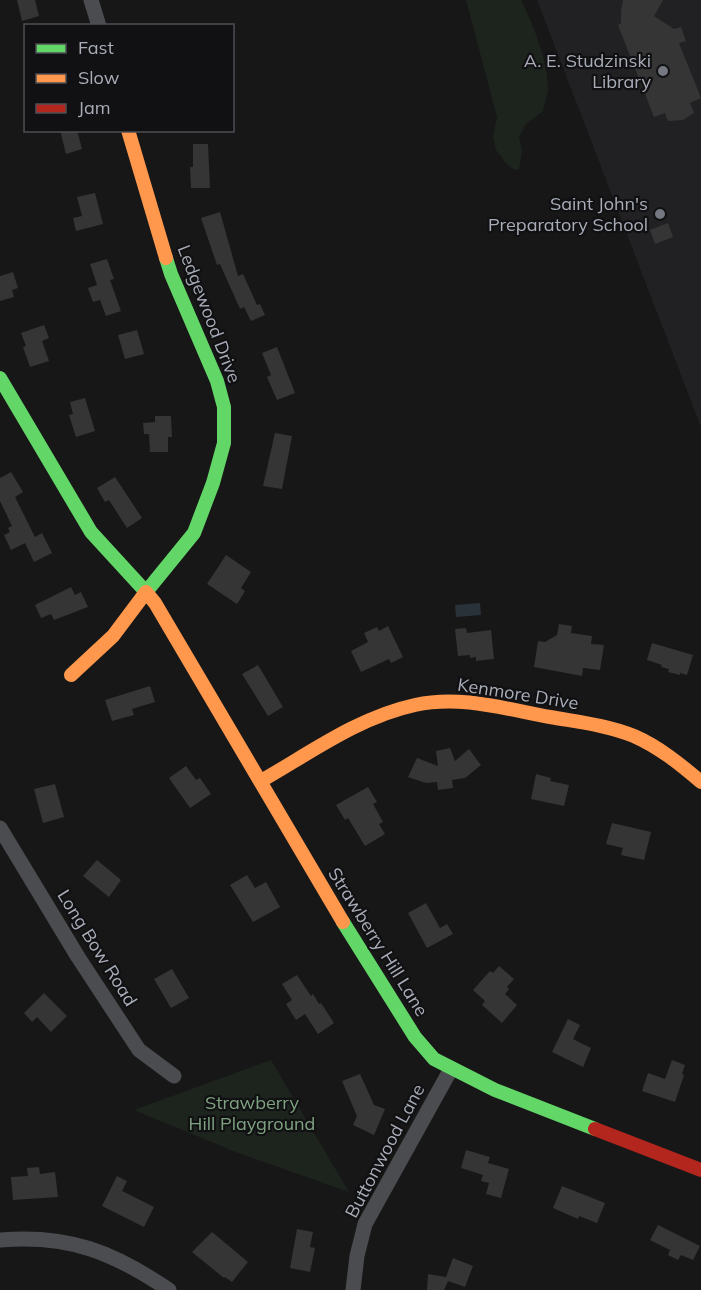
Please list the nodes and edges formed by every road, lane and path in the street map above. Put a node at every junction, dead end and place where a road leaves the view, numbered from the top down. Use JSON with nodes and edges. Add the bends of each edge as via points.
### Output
{"nodes":[{"id":1,"x":91,"y":0,"type":"edge"},
{"id":2,"x":98,"y":24,"type":"edge"},
{"id":3,"x":129,"y":132,"type":"edge"},
{"id":4,"x":0,"y":378,"type":"edge"},
{"id":5,"x":146,"y":592,"type":"junction"},
{"id":6,"x":71,"y":675,"type":"dead end"},
{"id":7,"x":261,"y":781,"type":"junction"},
{"id":8,"x":701,"y":782,"type":"edge"},
{"id":9,"x":0,"y":828,"type":"edge"},
{"id":10,"x":451,"y":1069,"type":"junction"},
{"id":11,"x":174,"y":1076,"type":"dead end"},
{"id":12,"x":701,"y":1170,"type":"edge"},
{"id":13,"x":0,"y":1240,"type":"edge"},
{"id":14,"x":169,"y":1290,"type":"edge"},
{"id":15,"x":352,"y":1290,"type":"edge"}],
"edges":[{"from":1,"to":2,"type":"street"},
{"from":3,"to":5,"type":"street","name":"Ledgewood Drive","via":[[171,274],[213,371],[224,407],[224,443],[194,533]]},
{"from":4,"to":5,"type":"street","via":[[90,532]]},
{"from":5,"to":6,"type":"street","name":"Ledgewood Drive","via":[[113,636]]},
{"from":5,"to":7,"type":"street","name":"Strawberry Hill Lane"},
{"from":7,"to":8,"type":"street","name":"Kenmore Drive","via":[[386,713],[429,702],[460,702],[604,726],[646,742]]},
{"from":7,"to":10,"type":"street","name":"Strawberry Hill Lane","via":[[415,1037],[434,1059]]},
{"from":9,"to":11,"type":"street","name":"Long Bow Road","via":[[139,1050]]},
{"from":10,"to":12,"type":"street","name":"Strawberry Hill Lane"},
{"from":10,"to":15,"type":"street","name":"Buttonwood Lane","via":[[365,1224]]},
{"from":13,"to":14,"type":"street","via":[[47,1239],[85,1246],[120,1259]]}]}
